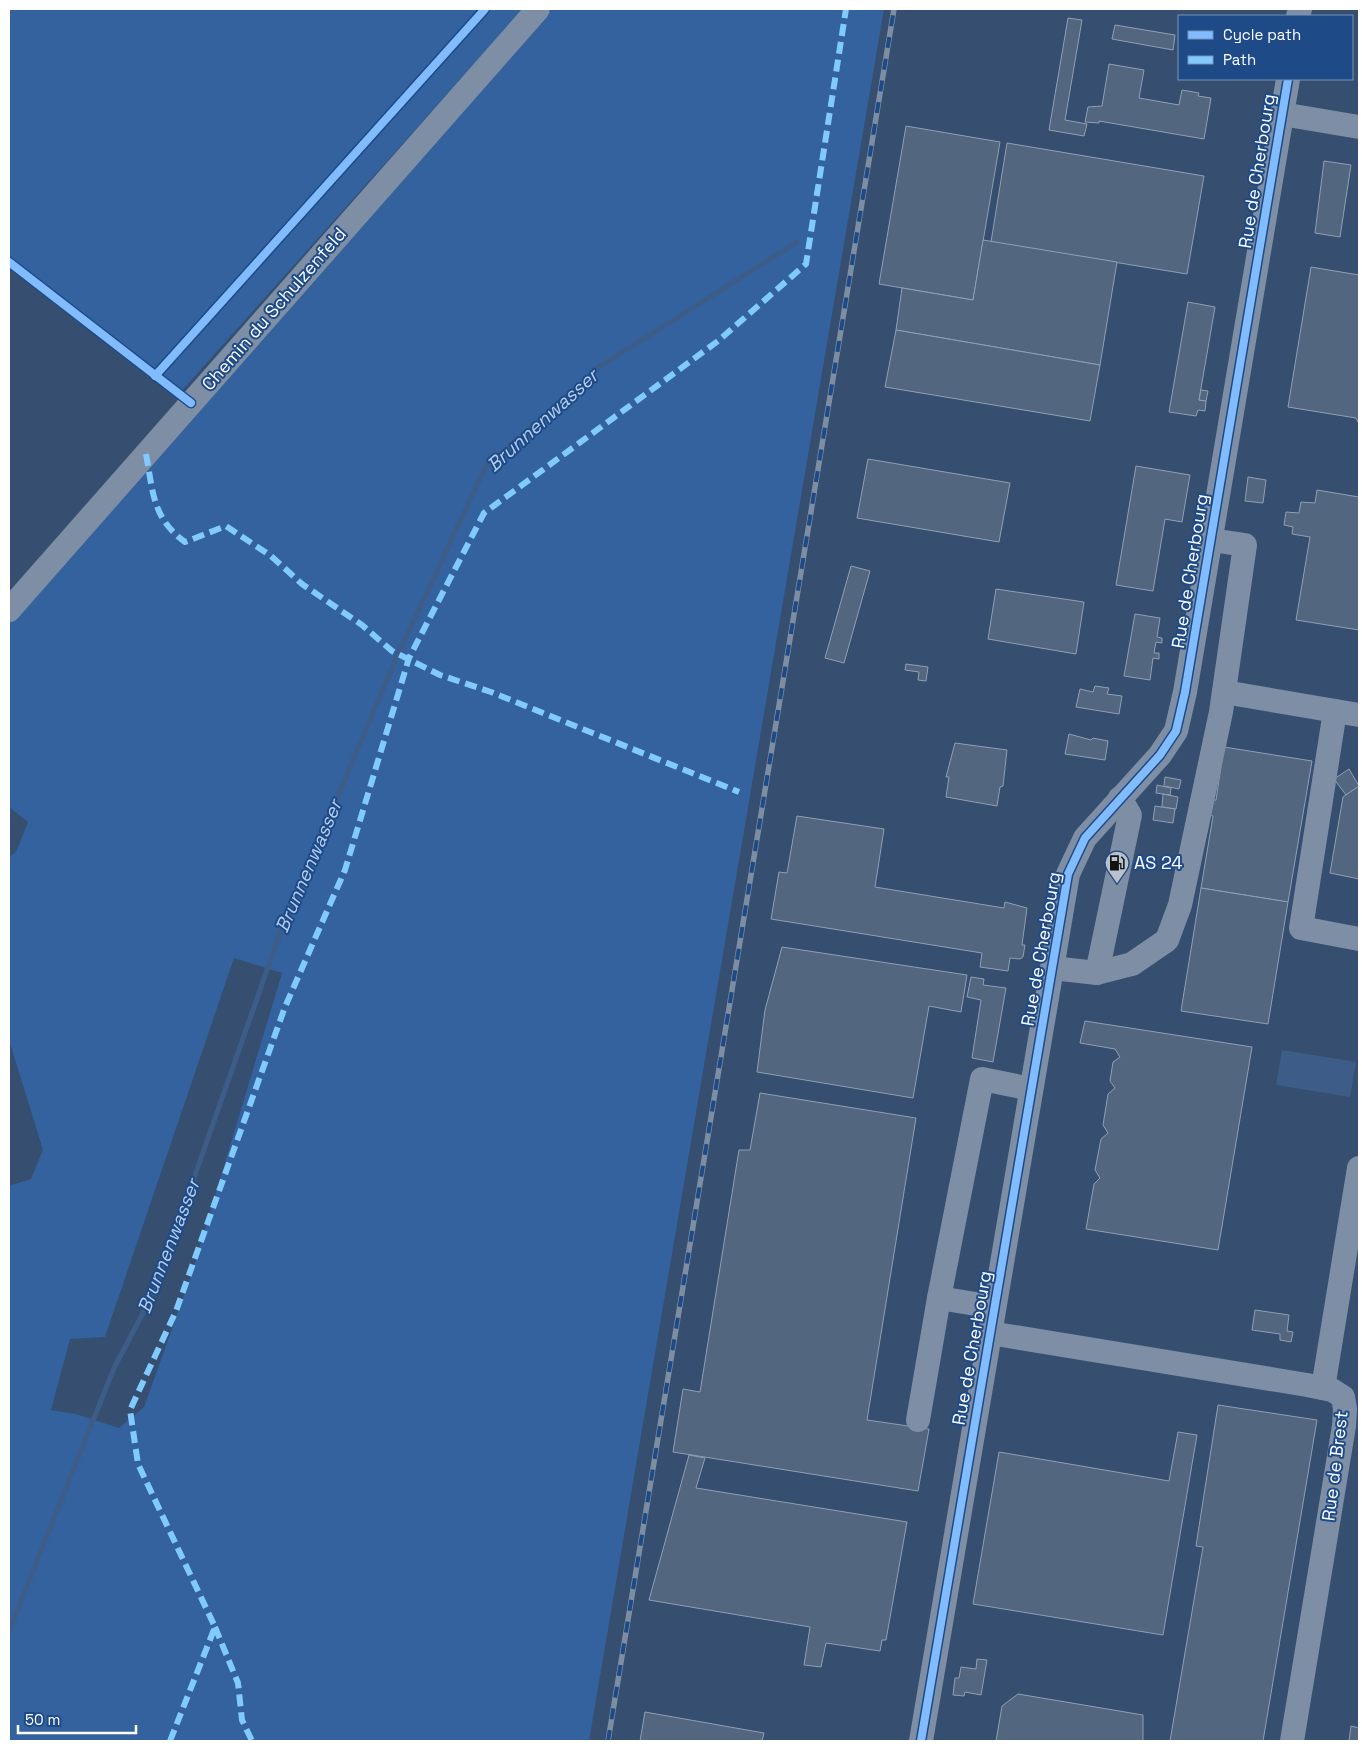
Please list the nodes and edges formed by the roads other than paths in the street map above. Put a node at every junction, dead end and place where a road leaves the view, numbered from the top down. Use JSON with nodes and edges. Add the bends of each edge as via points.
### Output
{"nodes":[{"id":1,"x":538,"y":9,"type":"edge"},
{"id":2,"x":1288,"y":80,"type":"edge"},
{"id":3,"x":1282,"y":114,"type":"junction"},
{"id":4,"x":1359,"y":127,"type":"edge"},
{"id":5,"x":1211,"y":540,"type":"junction"},
{"id":6,"x":9,"y":610,"type":"edge"},
{"id":7,"x":1224,"y":692,"type":"junction"},
{"id":8,"x":1335,"y":711,"type":"junction"},
{"id":9,"x":1359,"y":715,"type":"edge"},
{"id":10,"x":1120,"y":798,"type":"junction"},
{"id":11,"x":1359,"y":939,"type":"edge"},
{"id":12,"x":1052,"y":968,"type":"junction"},
{"id":13,"x":1097,"y":973,"type":"junction"},
{"id":14,"x":1032,"y":1088,"type":"junction"},
{"id":15,"x":1359,"y":1168,"type":"edge"},
{"id":16,"x":939,"y":1298,"type":"junction"},
{"id":17,"x":994,"y":1308,"type":"junction"},
{"id":18,"x":990,"y":1333,"type":"junction"},
{"id":19,"x":1323,"y":1388,"type":"junction"},
{"id":20,"x":918,"y":1420,"type":"dead end"},
{"id":21,"x":921,"y":1741,"type":"edge"},
{"id":22,"x":1292,"y":1741,"type":"edge"}],
"edges":[{"from":1,"to":6,"type":"street","name":"Chemin du Schulzenfeld"},
{"from":2,"to":3,"type":"street","name":"Rue de Cherbourg"},
{"from":3,"to":4,"type":"street"},
{"from":3,"to":5,"type":"street","name":"Rue de Cherbourg"},
{"from":5,"to":7,"type":"street","via":[[1245,545]]},
{"from":5,"to":10,"type":"street","name":"Rue de Cherbourg","via":[[1176,731],[1160,756]]},
{"from":7,"to":8,"type":"street"},
{"from":7,"to":13,"type":"street","via":[[1180,905],[1167,940],[1132,964]]},
{"from":8,"to":9,"type":"street"},
{"from":8,"to":11,"type":"street","via":[[1301,928]]},
{"from":10,"to":12,"type":"street","name":"Rue de Cherbourg","via":[[1085,838],[1068,874]]},
{"from":10,"to":13,"type":"street","via":[[1130,815]]},
{"from":12,"to":13,"type":"street"},
{"from":12,"to":14,"type":"street","name":"Rue de Cherbourg"},
{"from":14,"to":16,"type":"street","via":[[982,1079]]},
{"from":14,"to":17,"type":"street","name":"Rue de Cherbourg"},
{"from":15,"to":19,"type":"street"},
{"from":16,"to":17,"type":"street"},
{"from":16,"to":20,"type":"street"},
{"from":17,"to":18,"type":"street","name":"Rue de Cherbourg"},
{"from":18,"to":19,"type":"street","name":"Rue de Brest"},
{"from":18,"to":21,"type":"street","name":"Rue de Cherbourg"},
{"from":19,"to":22,"type":"street","name":"Rue de Brest","via":[[1343,1397],[1344,1426]]}]}
